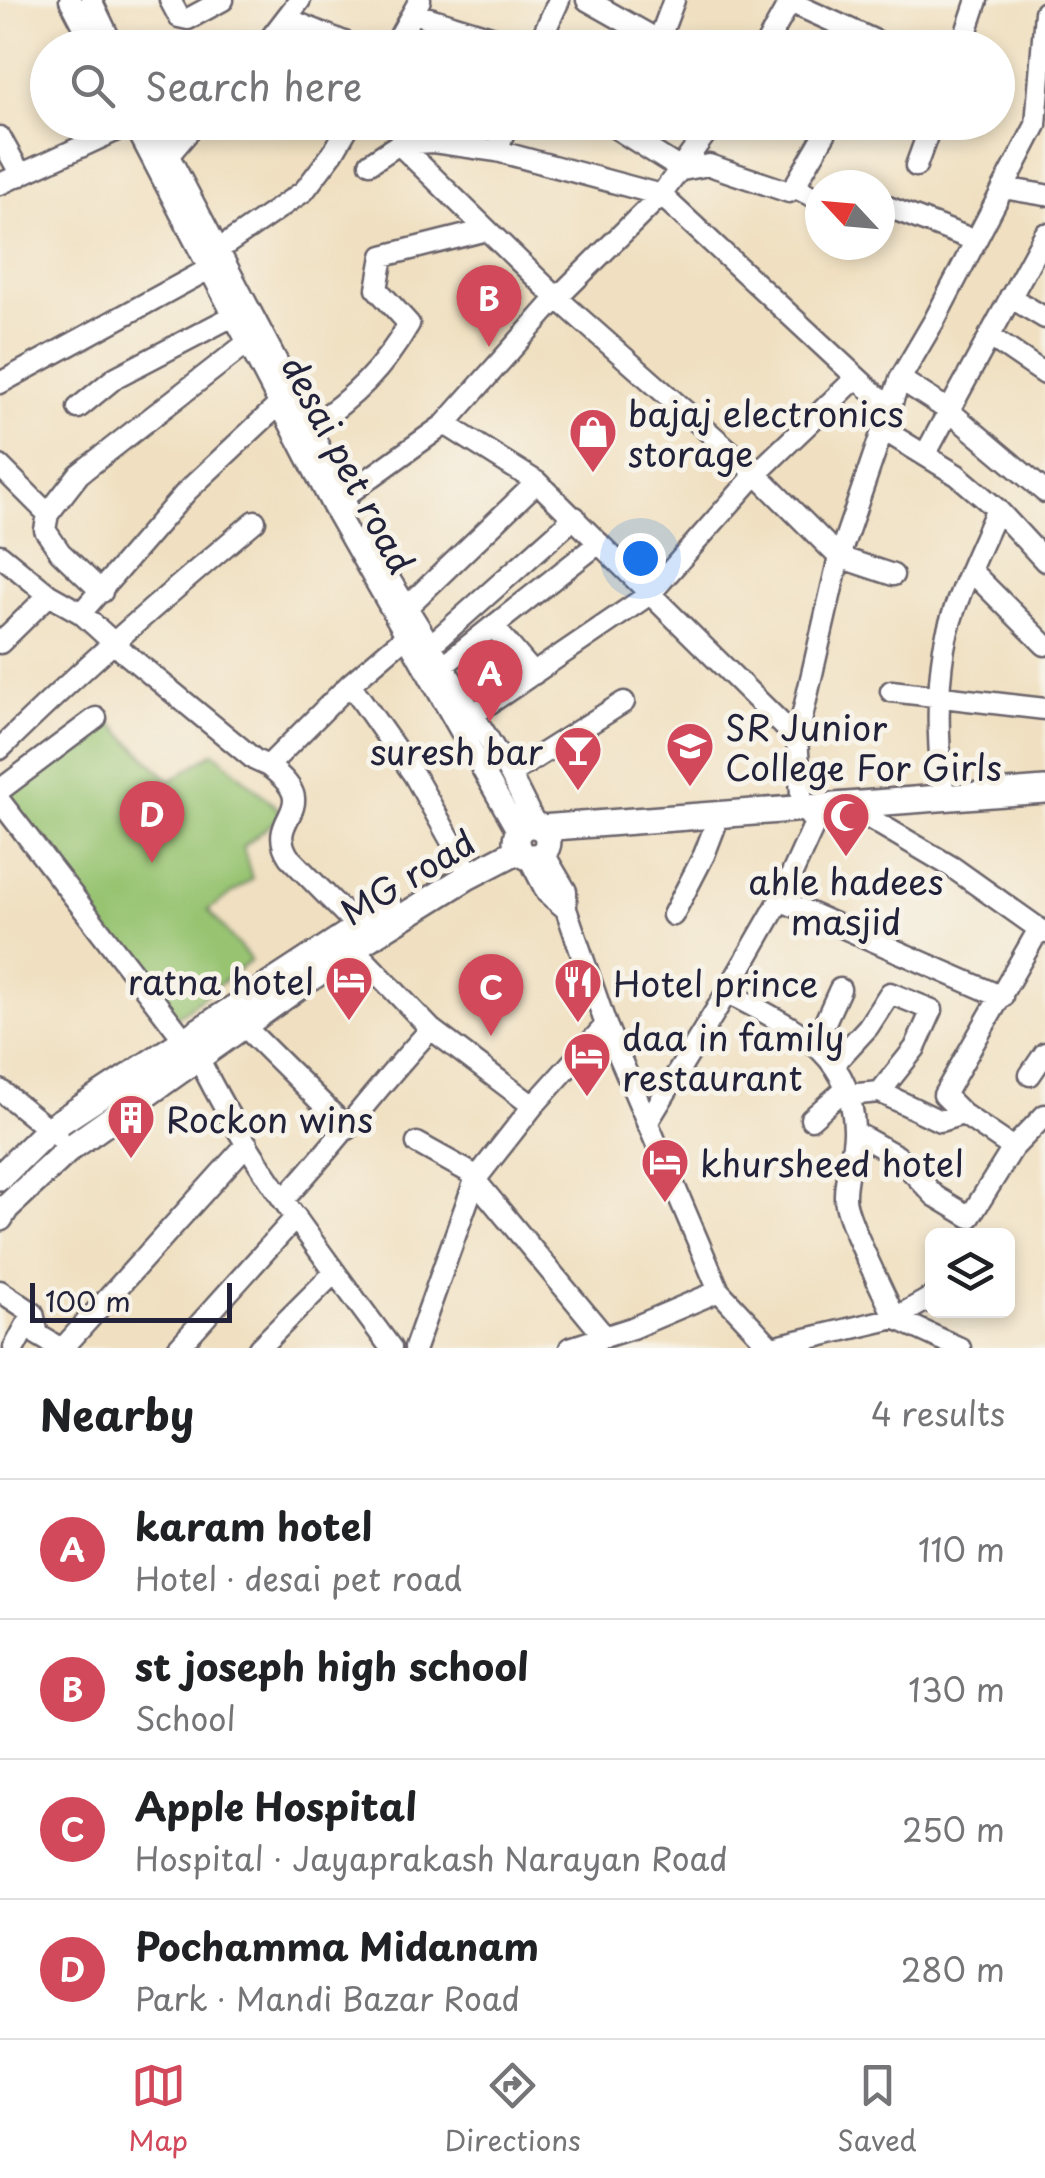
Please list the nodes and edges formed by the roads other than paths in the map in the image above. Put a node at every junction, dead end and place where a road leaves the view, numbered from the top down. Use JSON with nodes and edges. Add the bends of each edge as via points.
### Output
{"nodes":[{"id":1,"x":70,"y":0,"type":"edge"},
{"id":2,"x":90,"y":0,"type":"edge"},
{"id":3,"x":170,"y":0,"type":"edge"},
{"id":4,"x":223,"y":0,"type":"edge"},
{"id":5,"x":300,"y":0,"type":"edge"},
{"id":6,"x":558,"y":0,"type":"edge"},
{"id":7,"x":587,"y":0,"type":"edge"},
{"id":8,"x":674,"y":0,"type":"edge"},
{"id":9,"x":977,"y":0,"type":"edge"},
{"id":10,"x":791,"y":1,"type":"edge"},
{"id":11,"x":416,"y":7,"type":"edge"},
{"id":12,"x":1045,"y":12,"type":"edge"},
{"id":13,"x":288,"y":19,"type":"junction"},
{"id":14,"x":86,"y":30,"type":"edge"},
{"id":15,"x":105,"y":30,"type":"edge"},
{"id":16,"x":279,"y":30,"type":"edge"},
{"id":17,"x":315,"y":30,"type":"edge"},
{"id":18,"x":403,"y":30,"type":"edge"},
{"id":19,"x":478,"y":30,"type":"edge"},
{"id":20,"x":544,"y":30,"type":"edge"},
{"id":21,"x":641,"y":30,"type":"edge"},
{"id":22,"x":669,"y":30,"type":"edge"},
{"id":23,"x":774,"y":30,"type":"edge"},
{"id":24,"x":850,"y":30,"type":"edge"},
{"id":25,"x":966,"y":30,"type":"edge"},
{"id":26,"x":1040,"y":120,"type":"edge"},
{"id":27,"x":0,"y":138,"type":"edge"},
{"id":28,"x":97,"y":140,"type":"edge"},
{"id":29,"x":144,"y":140,"type":"edge"},
{"id":30,"x":160,"y":140,"type":"edge"},
{"id":31,"x":182,"y":140,"type":"edge"},
{"id":32,"x":341,"y":140,"type":"edge"},
{"id":33,"x":501,"y":140,"type":"edge"},
{"id":34,"x":634,"y":140,"type":"edge"},
{"id":35,"x":702,"y":140,"type":"edge"},
{"id":36,"x":821,"y":140,"type":"edge"},
{"id":37,"x":925,"y":140,"type":"edge"},
{"id":38,"x":399,"y":144,"type":"junction"},
{"id":39,"x":497,"y":151,"type":"junction"},
{"id":40,"x":168,"y":156,"type":"junction"},
{"id":41,"x":370,"y":164,"type":"dead end"},
{"id":42,"x":916,"y":166,"type":"dead end"},
{"id":43,"x":682,"y":170,"type":"junction"},
{"id":44,"x":21,"y":175,"type":"junction"},
{"id":45,"x":0,"y":184,"type":"edge"},
{"id":46,"x":794,"y":186,"type":"junction"},
{"id":47,"x":1003,"y":188,"type":"junction"},
{"id":48,"x":805,"y":192,"type":"edge"},
{"id":49,"x":1045,"y":195,"type":"edge"},
{"id":50,"x":661,"y":196,"type":"junction"},
{"id":51,"x":895,"y":210,"type":"edge"},
{"id":52,"x":487,"y":230,"type":"junction"},
{"id":53,"x":974,"y":240,"type":"junction"},
{"id":54,"x":1043,"y":244,"type":"edge"},
{"id":55,"x":214,"y":260,"type":"junction"},
{"id":56,"x":557,"y":298,"type":"junction"},
{"id":57,"x":1010,"y":298,"type":"junction"},
{"id":58,"x":233,"y":316,"type":"junction"},
{"id":59,"x":1045,"y":318,"type":"edge"},
{"id":60,"x":988,"y":336,"type":"junction"},
{"id":61,"x":247,"y":343,"type":"junction"},
{"id":62,"x":1045,"y":374,"type":"edge"},
{"id":63,"x":856,"y":378,"type":"junction"},
{"id":64,"x":900,"y":379,"type":"junction"},
{"id":65,"x":0,"y":383,"type":"edge"},
{"id":66,"x":286,"y":398,"type":"junction"},
{"id":67,"x":78,"y":408,"type":"dead end"},
{"id":68,"x":948,"y":410,"type":"junction"},
{"id":69,"x":445,"y":424,"type":"junction"},
{"id":70,"x":310,"y":426,"type":"junction"},
{"id":71,"x":882,"y":429,"type":"junction"},
{"id":72,"x":925,"y":456,"type":"junction"},
{"id":73,"x":0,"y":466,"type":"edge"},
{"id":74,"x":756,"y":474,"type":"junction"},
{"id":75,"x":537,"y":482,"type":"junction"},
{"id":76,"x":1045,"y":492,"type":"edge"},
{"id":77,"x":337,"y":501,"type":"junction"},
{"id":78,"x":997,"y":509,"type":"junction"},
{"id":79,"x":48,"y":514,"type":"junction"},
{"id":80,"x":574,"y":517,"type":"junction"},
{"id":81,"x":255,"y":521,"type":"dead end"},
{"id":82,"x":598,"y":542,"type":"junction"},
{"id":83,"x":839,"y":557,"type":"junction"},
{"id":84,"x":2,"y":561,"type":"edge"},
{"id":85,"x":1045,"y":562,"type":"edge"},
{"id":86,"x":970,"y":570,"type":"junction"},
{"id":87,"x":892,"y":575,"type":"dead end"},
{"id":88,"x":102,"y":592,"type":"junction"},
{"id":89,"x":650,"y":594,"type":"junction"},
{"id":90,"x":50,"y":595,"type":"junction"},
{"id":91,"x":408,"y":606,"type":"junction"},
{"id":92,"x":81,"y":613,"type":"junction"},
{"id":93,"x":406,"y":636,"type":"junction"},
{"id":94,"x":113,"y":641,"type":"junction"},
{"id":95,"x":0,"y":643,"type":"edge"},
{"id":96,"x":1045,"y":644,"type":"edge"},
{"id":97,"x":431,"y":645,"type":"junction"},
{"id":98,"x":444,"y":666,"type":"junction"},
{"id":99,"x":534,"y":674,"type":"junction"},
{"id":100,"x":350,"y":684,"type":"junction"},
{"id":101,"x":891,"y":691,"type":"dead end"},
{"id":102,"x":940,"y":698,"type":"junction"},
{"id":103,"x":624,"y":702,"type":"dead end"},
{"id":104,"x":1045,"y":709,"type":"edge"},
{"id":105,"x":474,"y":714,"type":"junction"},
{"id":106,"x":96,"y":718,"type":"dead end"},
{"id":107,"x":797,"y":740,"type":"junction"},
{"id":108,"x":0,"y":749,"type":"edge"},
{"id":109,"x":268,"y":766,"type":"junction"},
{"id":110,"x":510,"y":774,"type":"junction"},
{"id":111,"x":0,"y":790,"type":"edge"},
{"id":112,"x":1045,"y":790,"type":"edge"},
{"id":113,"x":944,"y":797,"type":"junction"},
{"id":114,"x":0,"y":801,"type":"edge"},
{"id":115,"x":1045,"y":803,"type":"edge"},
{"id":116,"x":808,"y":815,"type":"junction"},
{"id":117,"x":864,"y":815,"type":"junction"},
{"id":118,"x":714,"y":829,"type":"junction"},
{"id":119,"x":531,"y":840,"type":"junction"},
{"id":120,"x":464,"y":864,"type":"junction"},
{"id":121,"x":780,"y":900,"type":"junction"},
{"id":122,"x":673,"y":915,"type":"dead end"},
{"id":123,"x":1042,"y":931,"type":"edge"},
{"id":124,"x":354,"y":937,"type":"junction"},
{"id":125,"x":840,"y":990,"type":"dead end"},
{"id":126,"x":727,"y":992,"type":"junction"},
{"id":127,"x":1002,"y":996,"type":"junction"},
{"id":128,"x":606,"y":1025,"type":"junction"},
{"id":129,"x":244,"y":1026,"type":"junction"},
{"id":130,"x":431,"y":1029,"type":"junction"},
{"id":131,"x":816,"y":1042,"type":"junction"},
{"id":132,"x":192,"y":1050,"type":"junction"},
{"id":133,"x":1045,"y":1054,"type":"edge"},
{"id":134,"x":833,"y":1065,"type":"junction"},
{"id":135,"x":1030,"y":1075,"type":"dead end"},
{"id":136,"x":0,"y":1090,"type":"edge"},
{"id":137,"x":846,"y":1092,"type":"junction"},
{"id":138,"x":880,"y":1092,"type":"junction"},
{"id":139,"x":534,"y":1106,"type":"junction"},
{"id":140,"x":963,"y":1114,"type":"junction"},
{"id":141,"x":1045,"y":1115,"type":"edge"},
{"id":142,"x":811,"y":1119,"type":"dead end"},
{"id":143,"x":647,"y":1123,"type":"junction"},
{"id":144,"x":348,"y":1128,"type":"junction"},
{"id":145,"x":49,"y":1129,"type":"junction"},
{"id":146,"x":854,"y":1132,"type":"junction"},
{"id":147,"x":417,"y":1143,"type":"dead end"},
{"id":148,"x":248,"y":1144,"type":"junction"},
{"id":149,"x":68,"y":1148,"type":"junction"},
{"id":150,"x":1012,"y":1148,"type":"junction"},
{"id":151,"x":0,"y":1177,"type":"edge"},
{"id":152,"x":477,"y":1179,"type":"junction"},
{"id":153,"x":290,"y":1208,"type":"junction"},
{"id":154,"x":0,"y":1218,"type":"edge"},
{"id":155,"x":335,"y":1272,"type":"junction"},
{"id":156,"x":719,"y":1290,"type":"junction"},
{"id":157,"x":0,"y":1291,"type":"edge"},
{"id":158,"x":925,"y":1301,"type":"edge"},
{"id":159,"x":33,"y":1313,"type":"junction"},
{"id":160,"x":895,"y":1318,"type":"junction"},
{"id":161,"x":614,"y":1343,"type":"edge"},
{"id":162,"x":14,"y":1348,"type":"edge"},
{"id":163,"x":62,"y":1348,"type":"edge"},
{"id":164,"x":178,"y":1348,"type":"edge"},
{"id":165,"x":260,"y":1348,"type":"edge"},
{"id":166,"x":390,"y":1348,"type":"edge"},
{"id":167,"x":415,"y":1348,"type":"edge"},
{"id":168,"x":570,"y":1348,"type":"edge"},
{"id":169,"x":770,"y":1348,"type":"edge"},
{"id":170,"x":960,"y":1348,"type":"edge"}],
"edges":[{"from":1,"to":14,"type":"street"},
{"from":2,"to":15,"type":"street"},
{"from":3,"to":4,"type":"street","via":[[183,19]]},
{"from":5,"to":13,"type":"street"},
{"from":6,"to":20,"type":"street"},
{"from":7,"to":21,"type":"street"},
{"from":8,"to":22,"type":"street"},
{"from":9,"to":25,"type":"street"},
{"from":10,"to":23,"type":"street"},
{"from":10,"to":24,"type":"street"},
{"from":11,"to":18,"type":"street"},
{"from":11,"to":19,"type":"street"},
{"from":12,"to":26,"type":"street"},
{"from":13,"to":16,"type":"street"},
{"from":13,"to":17,"type":"street"},
{"from":26,"to":47,"type":"street"},
{"from":27,"to":44,"type":"street"},
{"from":28,"to":44,"type":"street"},
{"from":29,"to":55,"type":"street","name":"desai pet road"},
{"from":30,"to":40,"type":"street","name":"desai pet road"},
{"from":31,"to":40,"type":"street"},
{"from":32,"to":55,"type":"street","via":[[304,191]]},
{"from":33,"to":39,"type":"street"},
{"from":34,"to":43,"type":"street"},
{"from":35,"to":43,"type":"street"},
{"from":36,"to":46,"type":"street"},
{"from":37,"to":42,"type":"street"},
{"from":38,"to":39,"type":"street"},
{"from":38,"to":41,"type":"street"},
{"from":38,"to":52,"type":"street"},
{"from":39,"to":50,"type":"street"},
{"from":40,"to":55,"type":"street","name":"desai pet road"},
{"from":43,"to":46,"type":"street","via":[[709,164],[789,192]]},
{"from":43,"to":50,"type":"street"},
{"from":44,"to":45,"type":"street"},
{"from":46,"to":48,"type":"street"},
{"from":47,"to":49,"type":"street"},
{"from":47,"to":53,"type":"street"},
{"from":50,"to":56,"type":"street"},
{"from":50,"to":63,"type":"street"},
{"from":51,"to":53,"type":"street"},
{"from":52,"to":56,"type":"street"},
{"from":52,"to":70,"type":"street","via":[[382,256],[376,289],[410,324],[349,401]]},
{"from":53,"to":64,"type":"street"},
{"from":54,"to":57,"type":"street"},
{"from":55,"to":58,"type":"street","name":"desai pet road"},
{"from":55,"to":65,"type":"street"},
{"from":55,"to":66,"type":"street","name":"desai pet road"},
{"from":56,"to":69,"type":"street"},
{"from":56,"to":74,"type":"street"},
{"from":57,"to":59,"type":"street"},
{"from":57,"to":60,"type":"street"},
{"from":58,"to":61,"type":"street","name":"desai pet road"},
{"from":58,"to":67,"type":"street","via":[[116,378]]},
{"from":60,"to":62,"type":"street"},
{"from":60,"to":68,"type":"street"},
{"from":61,"to":66,"type":"street","name":"desai pet road"},
{"from":61,"to":79,"type":"street","via":[[79,474]]},
{"from":63,"to":71,"type":"street","via":[[880,399]]},
{"from":63,"to":74,"type":"street"},
{"from":64,"to":68,"type":"street"},
{"from":64,"to":71,"type":"street"},
{"from":66,"to":70,"type":"street","name":"desai pet road"},
{"from":66,"to":77,"type":"street","name":"desai pet road"},
{"from":66,"to":88,"type":"street","via":[[187,491]]},
{"from":68,"to":72,"type":"street"},
{"from":68,"to":76,"type":"street"},
{"from":69,"to":75,"type":"street"},
{"from":69,"to":77,"type":"street"},
{"from":70,"to":77,"type":"street","name":"desai pet road"},
{"from":71,"to":72,"type":"street"},
{"from":71,"to":83,"type":"street"},
{"from":72,"to":78,"type":"street"},
{"from":73,"to":79,"type":"street"},
{"from":74,"to":83,"type":"street"},
{"from":74,"to":89,"type":"street"},
{"from":75,"to":80,"type":"street"},
{"from":75,"to":91,"type":"street"},
{"from":77,"to":91,"type":"street","name":"desai pet road"},
{"from":77,"to":93,"type":"street","name":"desai pet road"},
{"from":78,"to":85,"type":"street"},
{"from":78,"to":86,"type":"street"},
{"from":79,"to":88,"type":"street","via":[[51,542]]},
{"from":80,"to":82,"type":"street"},
{"from":80,"to":97,"type":"street"},
{"from":81,"to":94,"type":"street"},
{"from":82,"to":89,"type":"street"},
{"from":82,"to":98,"type":"street"},
{"from":83,"to":87,"type":"street"},
{"from":83,"to":107,"type":"street"},
{"from":84,"to":90,"type":"street"},
{"from":86,"to":96,"type":"street"},
{"from":86,"to":102,"type":"street","via":[[944,645]]},
{"from":88,"to":92,"type":"street"},
{"from":89,"to":99,"type":"street"},
{"from":89,"to":107,"type":"street"},
{"from":90,"to":92,"type":"street"},
{"from":90,"to":95,"type":"street"},
{"from":91,"to":97,"type":"street","name":"desai pet road"},
{"from":92,"to":94,"type":"street"},
{"from":93,"to":100,"type":"street"},
{"from":93,"to":119,"type":"street","name":"desai pet road"},
{"from":94,"to":108,"type":"street"},
{"from":94,"to":109,"type":"street"},
{"from":97,"to":98,"type":"street","name":"desai pet road"},
{"from":98,"to":99,"type":"street","via":[[493,626]]},
{"from":98,"to":105,"type":"street","name":"desai pet road"},
{"from":99,"to":105,"type":"street"},
{"from":100,"to":109,"type":"street"},
{"from":100,"to":120,"type":"street"},
{"from":101,"to":102,"type":"street"},
{"from":102,"to":104,"type":"street"},
{"from":102,"to":113,"type":"street"},
{"from":103,"to":110,"type":"street"},
{"from":105,"to":110,"type":"street","name":"desai pet road"},
{"from":106,"to":111,"type":"street"},
{"from":107,"to":116,"type":"street"},
{"from":109,"to":124,"type":"street","via":[[295,793],[281,845]]},
{"from":110,"to":119,"type":"street","name":"desai pet road"},
{"from":112,"to":113,"type":"main road"},
{"from":113,"to":116,"type":"main road"},
{"from":114,"to":132,"type":"street"},
{"from":115,"to":117,"type":"main road"},
{"from":116,"to":117,"type":"main road"},
{"from":116,"to":118,"type":"main road"},
{"from":116,"to":119,"type":"main road"},
{"from":116,"to":121,"type":"street"},
{"from":117,"to":123,"type":"street"},
{"from":118,"to":119,"type":"main road"},
{"from":118,"to":122,"type":"street"},
{"from":119,"to":120,"type":"main road","name":"MG road"},
{"from":119,"to":124,"type":"main road","name":"MG road"},
{"from":119,"to":128,"type":"street","via":[[566,891],[566,909]]},
{"from":120,"to":124,"type":"main road","name":"MG road"},
{"from":121,"to":126,"type":"street"},
{"from":121,"to":127,"type":"street"},
{"from":123,"to":127,"type":"street"},
{"from":124,"to":129,"type":"main road","name":"MG road"},
{"from":124,"to":130,"type":"street"},
{"from":124,"to":132,"type":"main road","name":"MG road"},
{"from":125,"to":131,"type":"street"},
{"from":126,"to":131,"type":"street"},
{"from":126,"to":143,"type":"street"},
{"from":127,"to":140,"type":"street","via":[[945,1090],[944,1098]]},
{"from":128,"to":139,"type":"street"},
{"from":128,"to":143,"type":"street"},
{"from":129,"to":132,"type":"main road","name":"MG road"},
{"from":129,"to":144,"type":"street"},
{"from":130,"to":139,"type":"street"},
{"from":130,"to":144,"type":"street"},
{"from":131,"to":134,"type":"street"},
{"from":132,"to":145,"type":"main road","name":"MG road"},
{"from":132,"to":148,"type":"street"},
{"from":132,"to":149,"type":"main road","name":"MG road"},
{"from":133,"to":135,"type":"street"},
{"from":134,"to":137,"type":"street"},
{"from":134,"to":138,"type":"street","via":[[890,993],[932,1010],[915,1048]]},
{"from":136,"to":145,"type":"street"},
{"from":137,"to":138,"type":"street"},
{"from":137,"to":142,"type":"street"},
{"from":137,"to":146,"type":"street"},
{"from":138,"to":140,"type":"street","via":[[940,1121]]},
{"from":139,"to":152,"type":"street"},
{"from":140,"to":150,"type":"street"},
{"from":141,"to":150,"type":"street"},
{"from":143,"to":156,"type":"street"},
{"from":144,"to":153,"type":"street"},
{"from":145,"to":149,"type":"street"},
{"from":145,"to":151,"type":"main road","name":"MG road"},
{"from":146,"to":150,"type":"street","via":[[896,1156],[935,1196],[970,1217]]},
{"from":146,"to":160,"type":"street","via":[[845,1200]]},
{"from":147,"to":152,"type":"street"},
{"from":148,"to":153,"type":"street"},
{"from":148,"to":163,"type":"street"},
{"from":149,"to":154,"type":"main road","name":"MG road"},
{"from":152,"to":161,"type":"street"},
{"from":152,"to":167,"type":"street"},
{"from":153,"to":155,"type":"street"},
{"from":153,"to":164,"type":"street"},
{"from":155,"to":165,"type":"street"},
{"from":155,"to":166,"type":"street"},
{"from":156,"to":161,"type":"street","via":[[632,1328]]},
{"from":156,"to":169,"type":"street"},
{"from":157,"to":159,"type":"street"},
{"from":158,"to":160,"type":"street"},
{"from":159,"to":162,"type":"street"},
{"from":159,"to":163,"type":"street","via":[[38,1335]]},
{"from":160,"to":169,"type":"street"},
{"from":160,"to":170,"type":"street"},
{"from":161,"to":168,"type":"street"}]}
